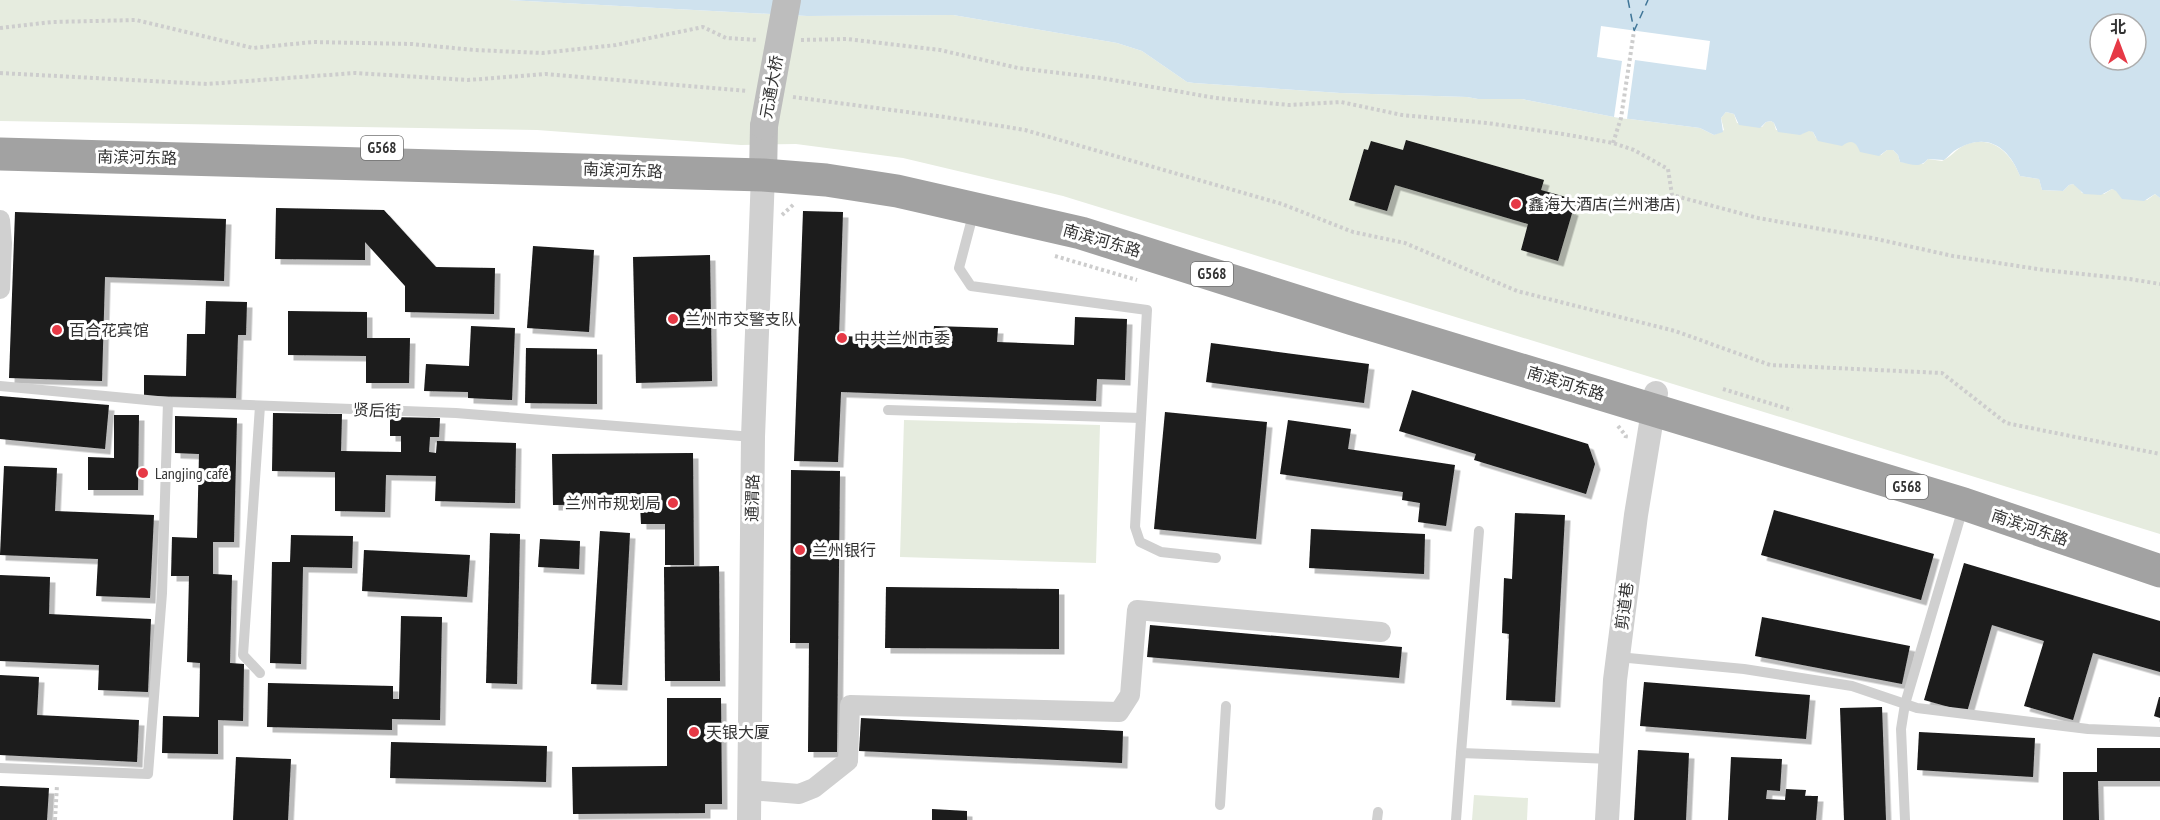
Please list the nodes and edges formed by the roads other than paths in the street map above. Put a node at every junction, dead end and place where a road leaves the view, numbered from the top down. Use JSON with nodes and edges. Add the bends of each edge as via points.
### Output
{"nodes":[{"id":1,"x":786,"y":0,"type":"edge"},
{"id":2,"x":0,"y":136,"type":"edge"},
{"id":3,"x":764,"y":153,"type":"junction"},
{"id":4,"x":0,"y":154,"type":"edge"},
{"id":5,"x":975,"y":208,"type":"junction"},
{"id":6,"x":0,"y":220,"type":"edge"},
{"id":7,"x":0,"y":289,"type":"edge"},
{"id":8,"x":0,"y":387,"type":"edge"},
{"id":9,"x":1654,"y":401,"type":"junction"},
{"id":10,"x":168,"y":402,"type":"junction"},
{"id":11,"x":260,"y":406,"type":"junction"},
{"id":12,"x":888,"y":410,"type":"dead end"},
{"id":13,"x":1141,"y":418,"type":"junction"},
{"id":14,"x":753,"y":437,"type":"junction"},
{"id":15,"x":1964,"y":504,"type":"junction"},
{"id":16,"x":1479,"y":531,"type":"dead end"},
{"id":17,"x":2160,"y":549,"type":"edge"},
{"id":18,"x":1216,"y":558,"type":"dead end"},
{"id":19,"x":2160,"y":571,"type":"edge"},
{"id":20,"x":1381,"y":632,"type":"dead end"},
{"id":21,"x":1618,"y":657,"type":"junction"},
{"id":22,"x":260,"y":673,"type":"dead end"},
{"id":23,"x":1905,"y":704,"type":"junction"},
{"id":24,"x":1226,"y":706,"type":"dead end"},
{"id":25,"x":2160,"y":732,"type":"edge"},
{"id":26,"x":1461,"y":753,"type":"junction"},
{"id":27,"x":1611,"y":759,"type":"junction"},
{"id":28,"x":0,"y":768,"type":"edge"},
{"id":29,"x":749,"y":790,"type":"junction"},
{"id":30,"x":1220,"y":805,"type":"dead end"},
{"id":31,"x":749,"y":820,"type":"edge"},
{"id":32,"x":1456,"y":820,"type":"edge"},
{"id":33,"x":1607,"y":820,"type":"edge"},
{"id":34,"x":1905,"y":820,"type":"edge"}],
"edges":[{"from":1,"to":3,"type":"main road","name":"元通大桥","bridge":true},
{"from":2,"to":3,"type":"highway","name":"南滨河东路","number":"G568","via":[[507,153]]},
{"from":3,"to":4,"type":"highway","name":"南滨河东路","number":"G568"},
{"from":3,"to":5,"type":"highway","name":"南滨河东路","number":"G568","via":[[826,180]]},
{"from":3,"to":9,"type":"highway","name":"南滨河东路","number":"G568","via":[[888,170],[983,189],[1129,228]]},
{"from":3,"to":14,"type":"street","name":"通渭路"},
{"from":5,"to":9,"type":"highway","name":"南滨河东路","number":"G568","via":[[1081,232],[1353,319]]},
{"from":5,"to":13,"type":"lane","via":[[959,268],[972,285],[1147,310]]},
{"from":6,"to":7,"type":"street"},
{"from":8,"to":10,"type":"lane","name":"贤后街"},
{"from":9,"to":15,"type":"highway","name":"南滨河东路","number":"G568"},
{"from":9,"to":17,"type":"highway","name":"南滨河东路","number":"G568"},
{"from":9,"to":21,"type":"street","name":"剪道巷"},
{"from":10,"to":11,"type":"lane","name":"贤后街"},
{"from":10,"to":28,"type":"lane","via":[[162,593],[148,774]]},
{"from":11,"to":14,"type":"lane","name":"贤后街","via":[[456,413]]},
{"from":11,"to":22,"type":"lane","via":[[243,655]]},
{"from":12,"to":13,"type":"lane"},
{"from":13,"to":18,"type":"lane","via":[[1135,527],[1140,542],[1161,552]]},
{"from":14,"to":29,"type":"street","name":"通渭路"},
{"from":15,"to":19,"type":"highway","name":"南滨河东路","number":"G568"},
{"from":15,"to":23,"type":"lane"},
{"from":16,"to":26,"type":"lane"},
{"from":20,"to":29,"type":"street","via":[[1137,610],[1130,695],[1119,712],[850,705],[848,761],[814,788],[799,794]]},
{"from":21,"to":23,"type":"lane","via":[[1744,669],[1852,686]]},
{"from":21,"to":27,"type":"street","name":"剪道巷"},
{"from":23,"to":25,"type":"lane","via":[[2088,729]]},
{"from":23,"to":34,"type":"lane","via":[[1901,729]]},
{"from":24,"to":30,"type":"lane"},
{"from":26,"to":27,"type":"lane"},
{"from":26,"to":32,"type":"lane"},
{"from":27,"to":33,"type":"street","name":"剪道巷"},
{"from":29,"to":31,"type":"street","name":"通渭路"}]}
